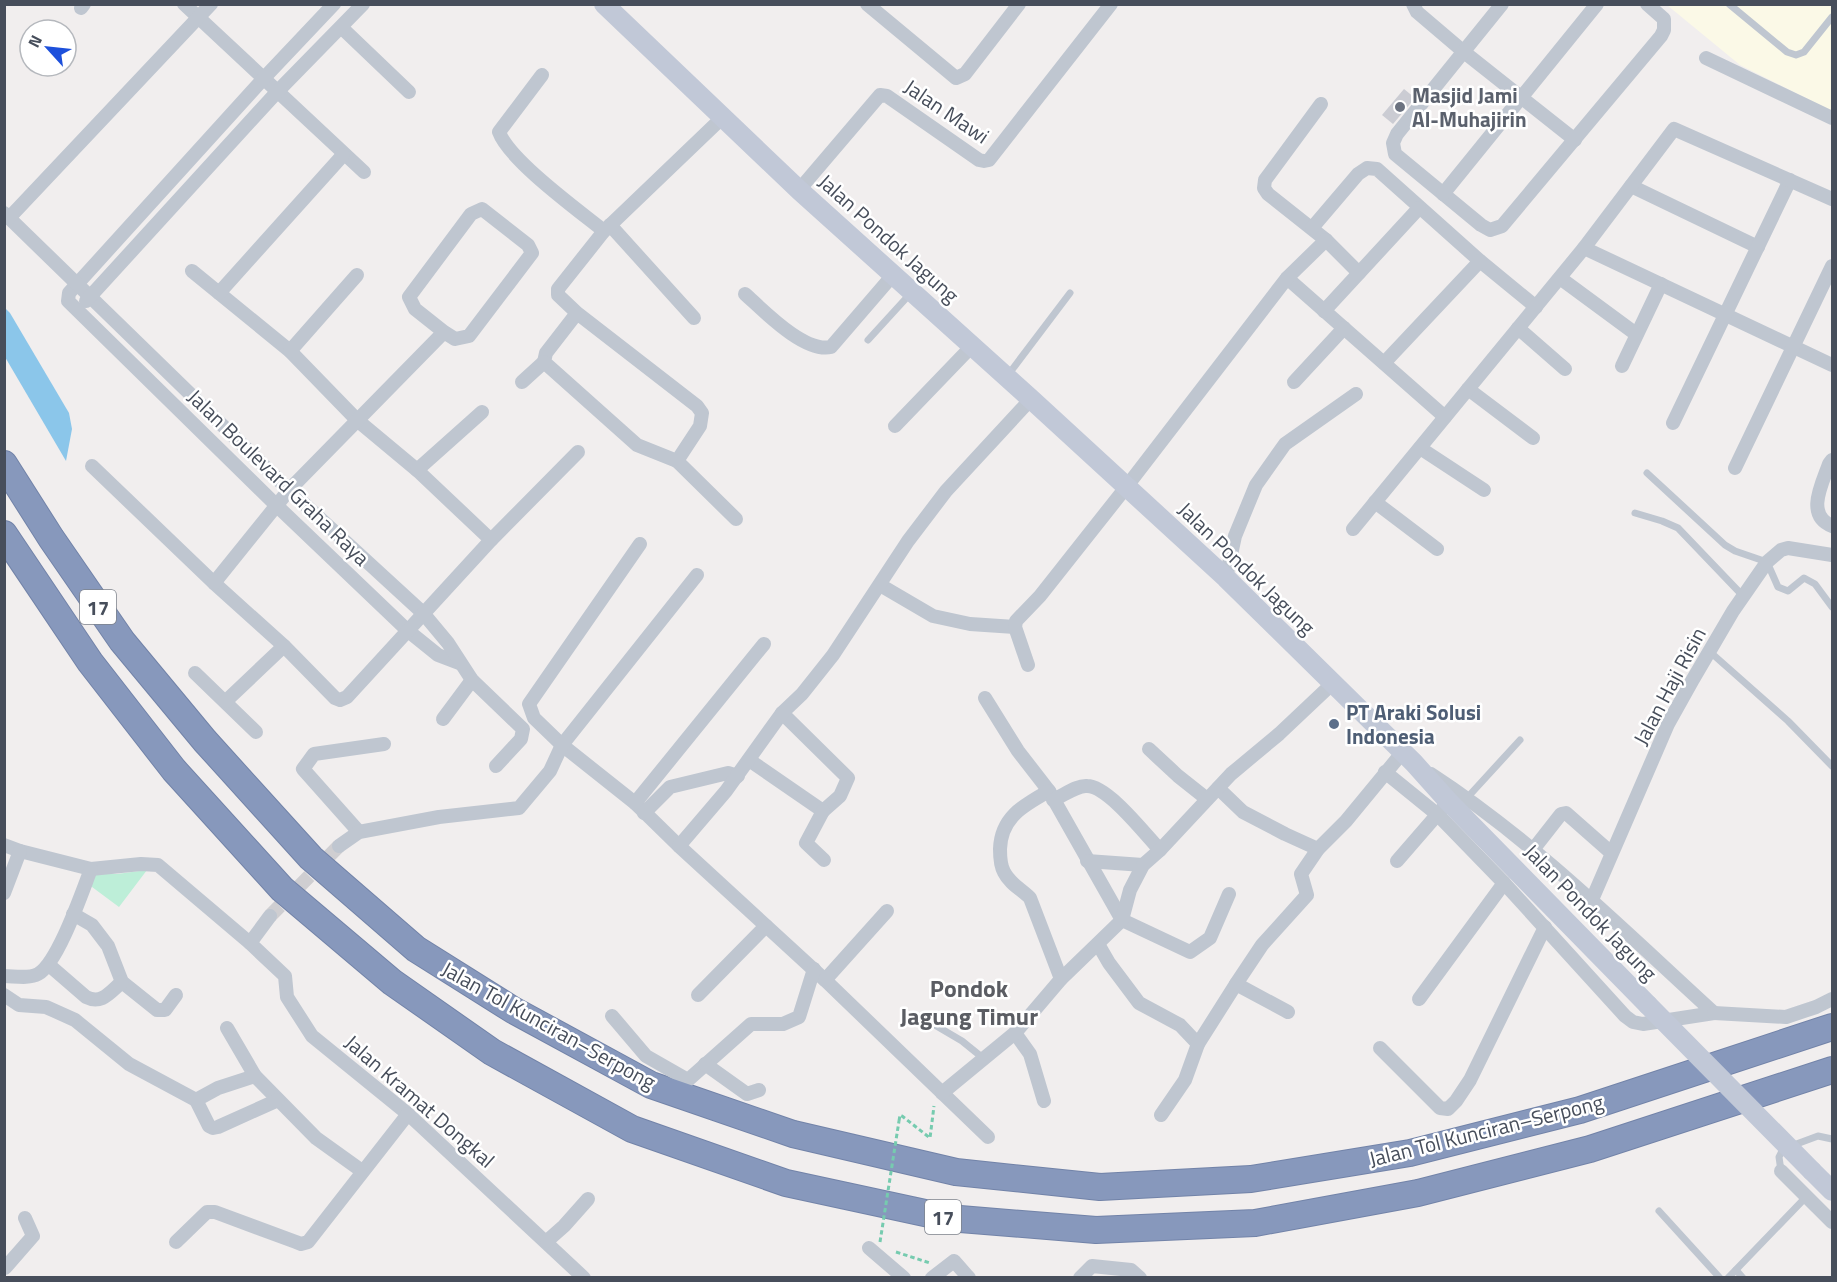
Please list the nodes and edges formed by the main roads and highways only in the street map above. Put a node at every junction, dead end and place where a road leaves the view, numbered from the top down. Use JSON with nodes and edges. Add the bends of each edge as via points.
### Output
{"nodes":[{"id":1,"x":4,"y":464,"type":"edge"},
{"id":2,"x":4,"y":534,"type":"edge"},
{"id":3,"x":1833,"y":1027,"type":"edge"},
{"id":4,"x":1833,"y":1070,"type":"edge"}],
"edges":[{"from":1,"to":3,"type":"highway","name":"Jalan Tol Kunciran–Serpong","number":"17","via":[[122,641],[205,741],[311,858],[416,949],[513,1010],[651,1085],[793,1134],[956,1172],[1100,1187],[1251,1179],[1399,1155],[1580,1110]]},
{"from":2,"to":4,"type":"highway","name":"Jalan Tol Kunciran–Serpong","number":"17","via":[[90,662],[174,770],[282,889],[392,982],[492,1052],[632,1129],[786,1183],[948,1218],[1096,1230],[1255,1223],[1418,1193],[1590,1149]]}]}
